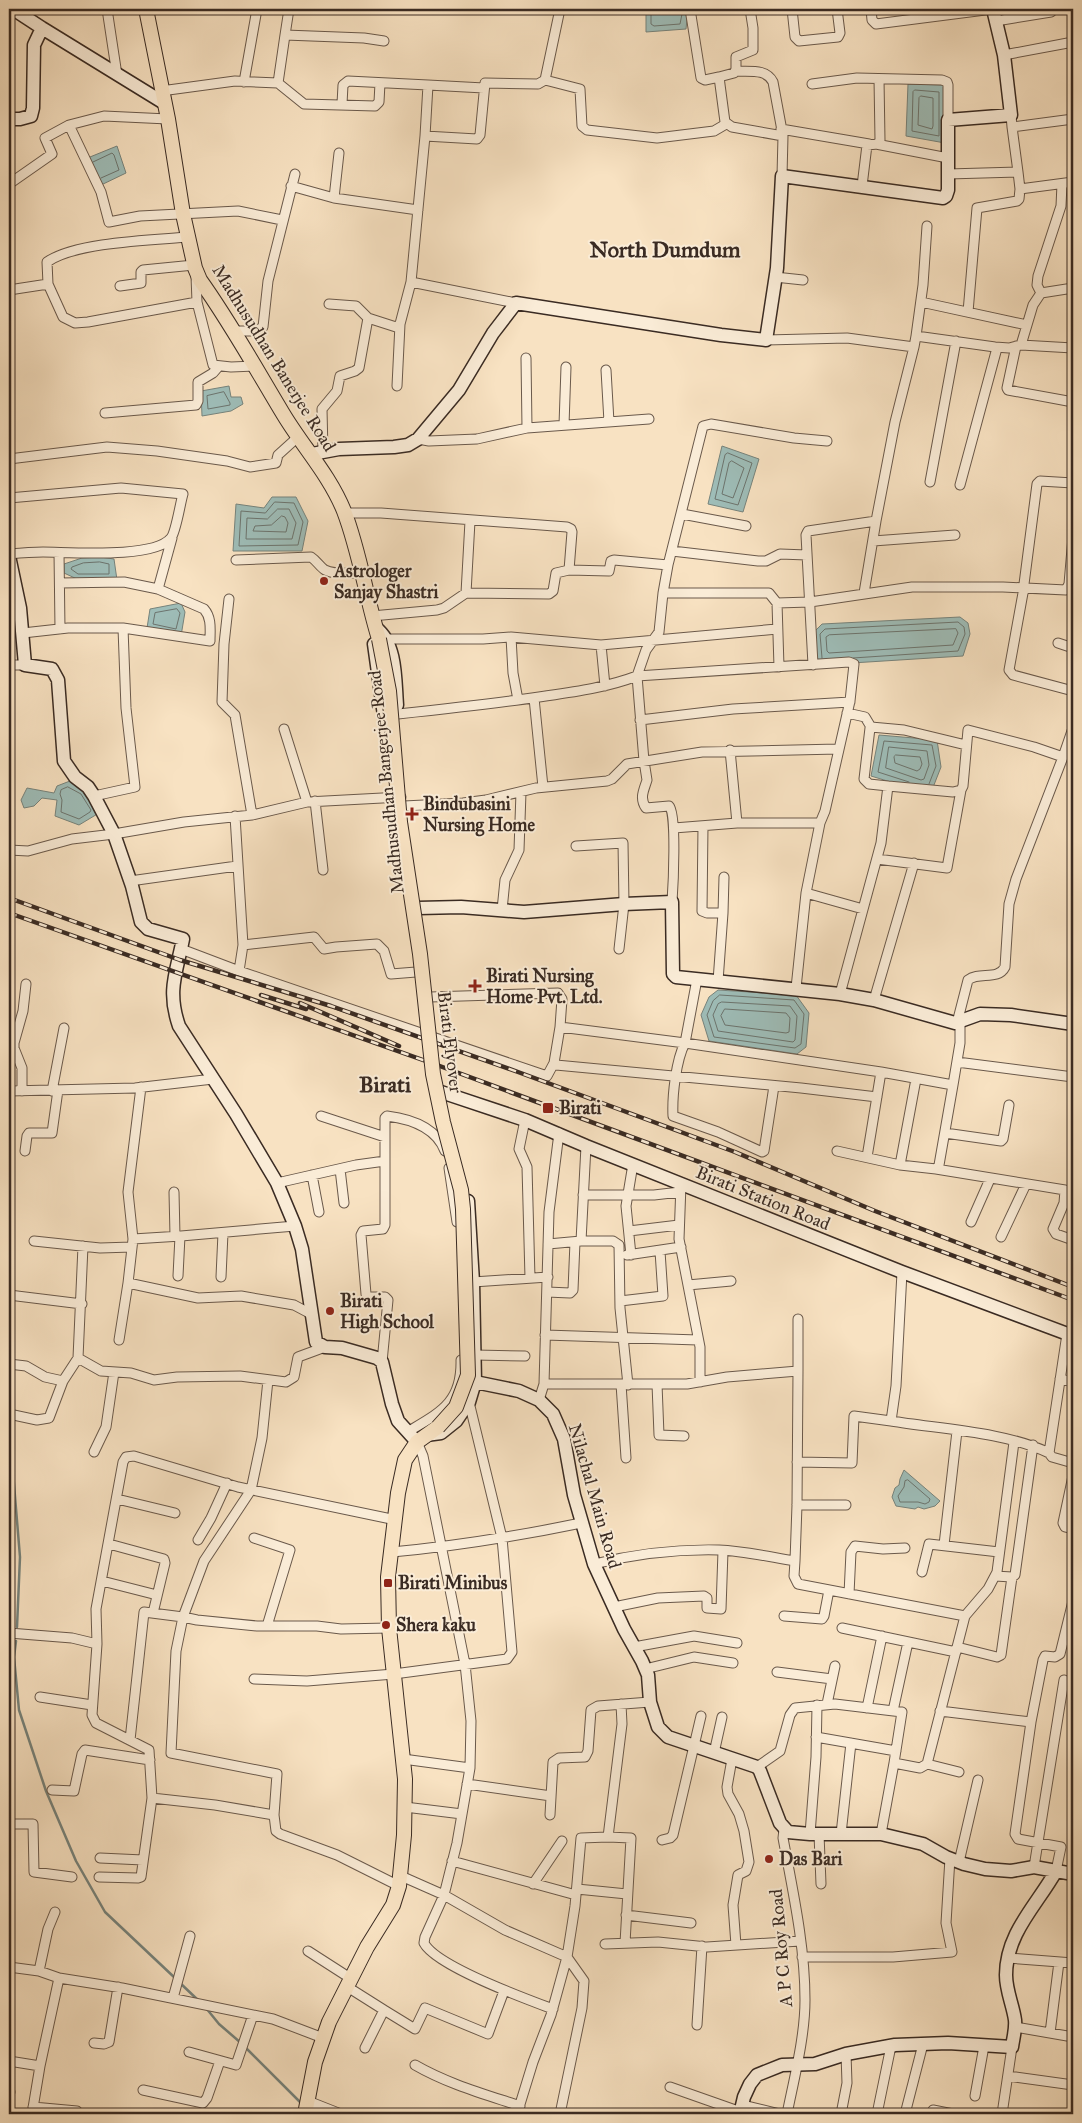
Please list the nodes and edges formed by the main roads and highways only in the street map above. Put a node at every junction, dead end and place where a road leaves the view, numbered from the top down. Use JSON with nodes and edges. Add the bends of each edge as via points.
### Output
{"nodes":[{"id":1,"x":146,"y":9,"type":"edge"},
{"id":2,"x":362,"y":574,"type":"joint"},
{"id":3,"x":378,"y":630,"type":"joint"},
{"id":4,"x":307,"y":2107,"type":"edge"}],
"edges":[{"from":1,"to":2,"type":"main road","name":"Madhusudhan Banerjee Road","via":[[183,214],[200,280],[282,412],[299,436],[317,453],[344,512]]},
{"from":2,"to":3,"type":"main road","name":"Madhusudhan Bangerjee Road"},
{"from":3,"to":4,"type":"main road","name":"Birati Flyover","bridge":true,"via":[[389,691],[400,822],[420,954],[434,1082],[463,1209],[468,1375],[456,1407],[438,1427],[417,1436],[403,1469],[388,1592],[405,1807],[400,1881],[393,1905],[348,1982],[323,2038]]}]}
